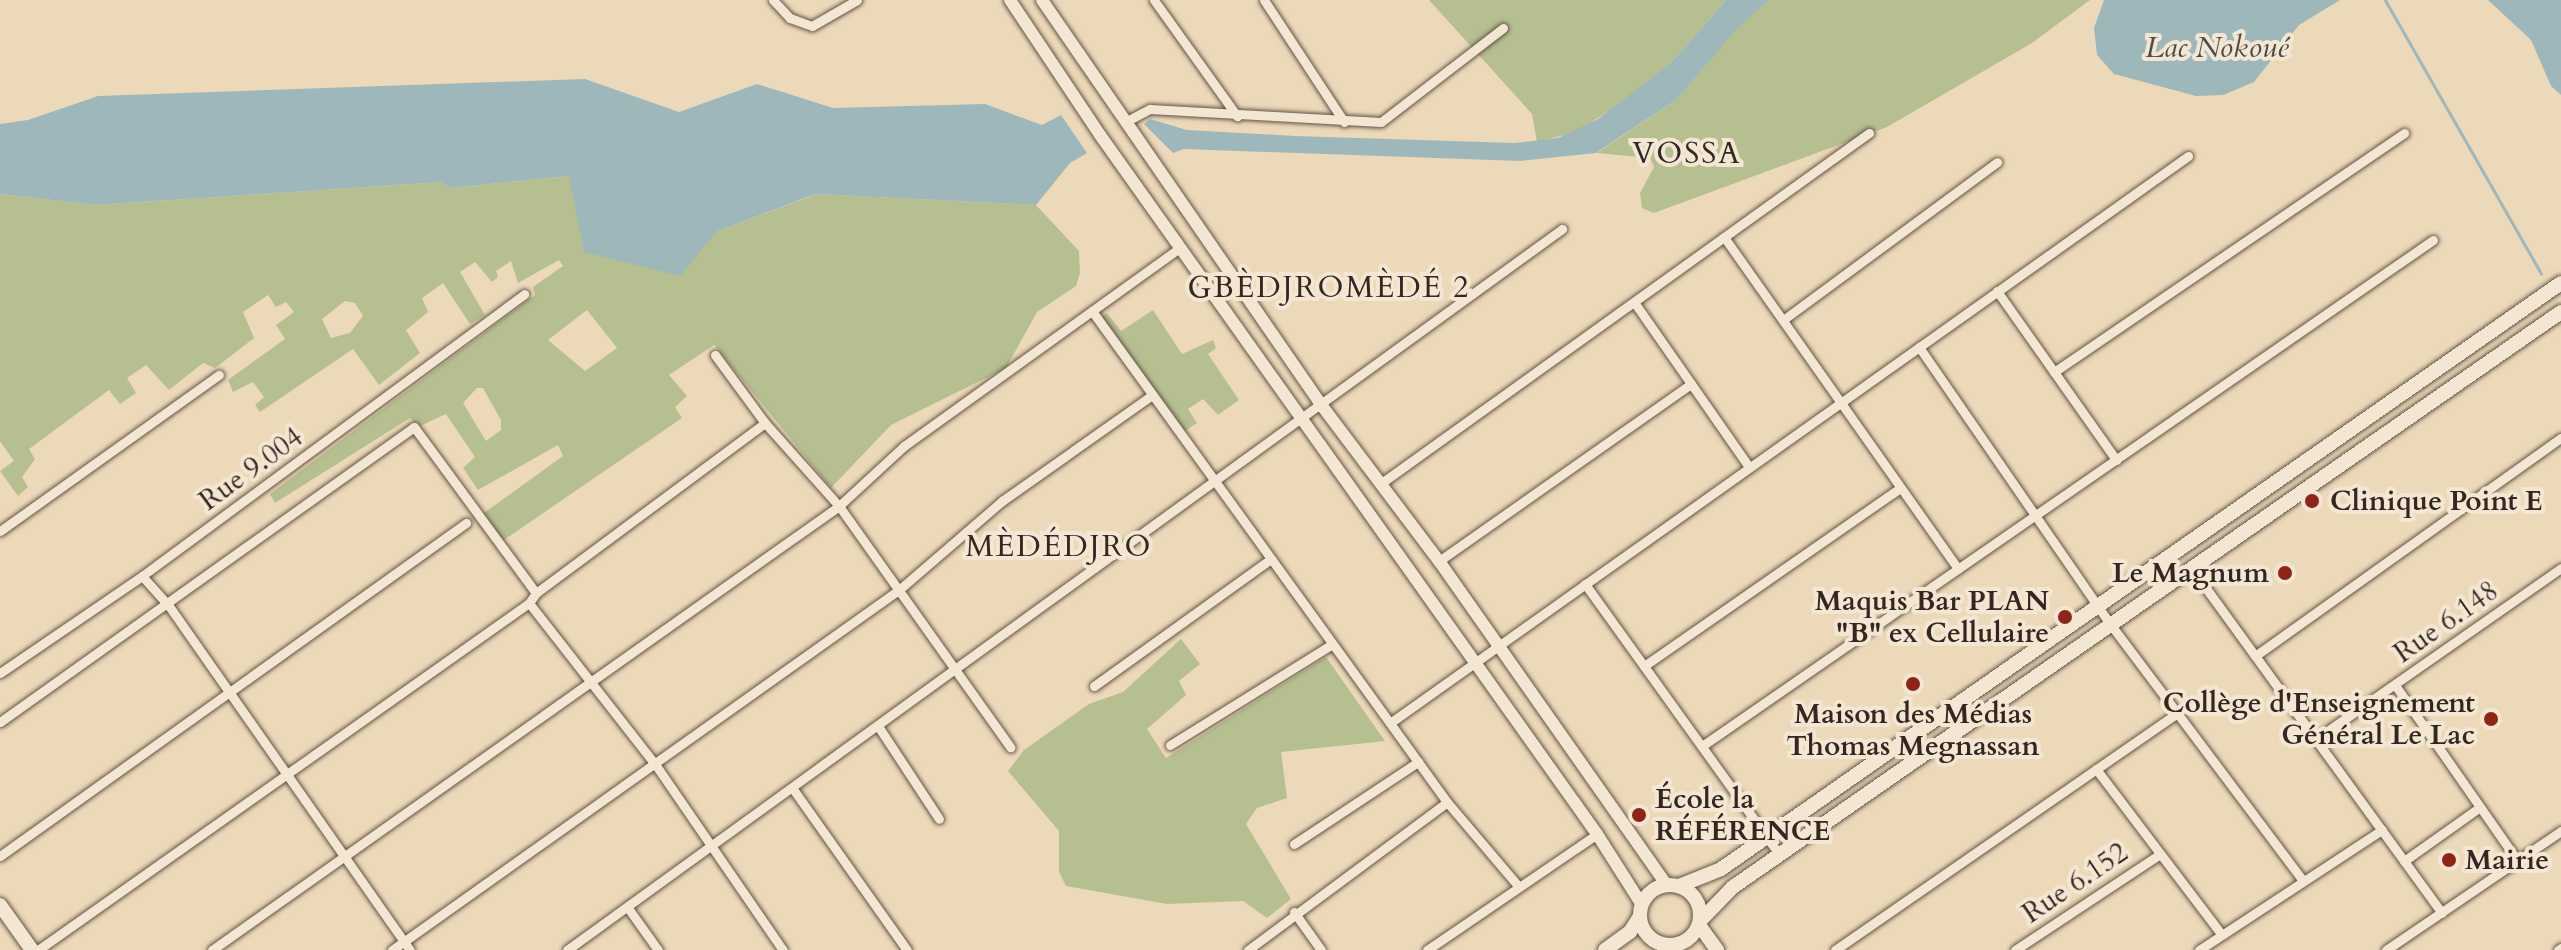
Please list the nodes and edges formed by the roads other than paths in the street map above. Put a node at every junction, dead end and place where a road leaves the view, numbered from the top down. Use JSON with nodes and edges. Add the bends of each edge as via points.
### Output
{"nodes":[{"id":1,"x":773,"y":0,"type":"edge"},
{"id":2,"x":857,"y":0,"type":"edge"},
{"id":3,"x":1010,"y":0,"type":"edge"},
{"id":4,"x":1042,"y":0,"type":"edge"},
{"id":5,"x":1154,"y":0,"type":"edge"},
{"id":6,"x":1264,"y":0,"type":"edge"},
{"id":7,"x":1503,"y":28,"type":"dead end"},
{"id":8,"x":1237,"y":116,"type":"junction"},
{"id":9,"x":1127,"y":121,"type":"junction"},
{"id":10,"x":1344,"y":122,"type":"junction"},
{"id":11,"x":1869,"y":133,"type":"dead end"},
{"id":12,"x":2404,"y":133,"type":"dead end"},
{"id":13,"x":2188,"y":156,"type":"dead end"},
{"id":14,"x":1997,"y":162,"type":"dead end"},
{"id":15,"x":1562,"y":229,"type":"dead end"},
{"id":16,"x":1724,"y":237,"type":"junction"},
{"id":17,"x":2433,"y":240,"type":"dead end"},
{"id":18,"x":1180,"y":248,"type":"junction"},
{"id":19,"x":2561,"y":283,"type":"edge"},
{"id":20,"x":1997,"y":291,"type":"junction"},
{"id":21,"x":2544,"y":293,"type":"junction"},
{"id":22,"x":524,"y":294,"type":"dead end"},
{"id":23,"x":1634,"y":302,"type":"junction"},
{"id":24,"x":1092,"y":311,"type":"junction"},
{"id":25,"x":2559,"y":316,"type":"edge"},
{"id":26,"x":1783,"y":320,"type":"junction"},
{"id":27,"x":1919,"y":347,"type":"junction"},
{"id":28,"x":715,"y":355,"type":"dead end"},
{"id":29,"x":2054,"y":372,"type":"junction"},
{"id":30,"x":219,"y":375,"type":"dead end"},
{"id":31,"x":1691,"y":384,"type":"junction"},
{"id":32,"x":1152,"y":395,"type":"junction"},
{"id":33,"x":1319,"y":402,"type":"junction"},
{"id":34,"x":1841,"y":402,"type":"junction"},
{"id":35,"x":1298,"y":417,"type":"junction"},
{"id":36,"x":765,"y":423,"type":"junction"},
{"id":37,"x":2561,"y":438,"type":"edge"},
{"id":38,"x":2116,"y":460,"type":"junction"},
{"id":39,"x":1749,"y":467,"type":"junction"},
{"id":40,"x":2287,"y":473,"type":"junction"},
{"id":41,"x":1213,"y":478,"type":"junction"},
{"id":42,"x":1380,"y":484,"type":"junction"},
{"id":43,"x":1900,"y":488,"type":"junction"},
{"id":44,"x":2303,"y":492,"type":"junction"},
{"id":45,"x":839,"y":506,"type":"junction"},
{"id":46,"x":2036,"y":515,"type":"junction"},
{"id":47,"x":466,"y":523,"type":"dead end"},
{"id":48,"x":0,"y":531,"type":"edge"},
{"id":49,"x":1271,"y":559,"type":"junction"},
{"id":50,"x":1439,"y":561,"type":"junction"},
{"id":51,"x":2561,"y":568,"type":"edge"},
{"id":52,"x":1958,"y":569,"type":"junction"},
{"id":53,"x":2192,"y":569,"type":"junction"},
{"id":54,"x":142,"y":576,"type":"junction"},
{"id":55,"x":1585,"y":584,"type":"junction"},
{"id":56,"x":900,"y":589,"type":"junction"},
{"id":57,"x":536,"y":593,"type":"junction"},
{"id":58,"x":529,"y":603,"type":"junction"},
{"id":59,"x":169,"y":606,"type":"junction"},
{"id":60,"x":2098,"y":606,"type":"junction"},
{"id":61,"x":2111,"y":625,"type":"junction"},
{"id":62,"x":1332,"y":644,"type":"junction"},
{"id":63,"x":1497,"y":646,"type":"junction"},
{"id":64,"x":2255,"y":656,"type":"junction"},
{"id":65,"x":1476,"y":663,"type":"junction"},
{"id":66,"x":1644,"y":666,"type":"junction"},
{"id":67,"x":958,"y":671,"type":"junction"},
{"id":68,"x":0,"y":673,"type":"edge"},
{"id":69,"x":593,"y":684,"type":"junction"},
{"id":70,"x":2395,"y":685,"type":"junction"},
{"id":71,"x":1094,"y":686,"type":"dead end"},
{"id":72,"x":228,"y":694,"type":"junction"},
{"id":73,"x":2177,"y":713,"type":"junction"},
{"id":74,"x":0,"y":722,"type":"edge"},
{"id":75,"x":1390,"y":723,"type":"junction"},
{"id":76,"x":878,"y":726,"type":"junction"},
{"id":77,"x":2316,"y":739,"type":"junction"},
{"id":78,"x":1170,"y":745,"type":"dead end"},
{"id":79,"x":1702,"y":746,"type":"junction"},
{"id":80,"x":1010,"y":747,"type":"dead end"},
{"id":81,"x":1418,"y":762,"type":"junction"},
{"id":82,"x":655,"y":764,"type":"junction"},
{"id":83,"x":2096,"y":769,"type":"junction"},
{"id":84,"x":287,"y":776,"type":"junction"},
{"id":85,"x":793,"y":789,"type":"junction"},
{"id":86,"x":1447,"y":802,"type":"junction"},
{"id":87,"x":2480,"y":807,"type":"junction"},
{"id":88,"x":939,"y":819,"type":"dead end"},
{"id":89,"x":2382,"y":830,"type":"junction"},
{"id":90,"x":2561,"y":831,"type":"edge"},
{"id":91,"x":1597,"y":834,"type":"junction"},
{"id":92,"x":1767,"y":837,"type":"junction"},
{"id":93,"x":1294,"y":844,"type":"dead end"},
{"id":94,"x":713,"y":848,"type":"junction"},
{"id":95,"x":2160,"y":854,"type":"junction"},
{"id":96,"x":1780,"y":855,"type":"junction"},
{"id":97,"x":0,"y":856,"type":"edge"},
{"id":98,"x":344,"y":856,"type":"junction"},
{"id":99,"x":2404,"y":861,"type":"junction"},
{"id":100,"x":2518,"y":861,"type":"junction"},
{"id":101,"x":2303,"y":881,"type":"junction"},
{"id":102,"x":1673,"y":886,"type":"junction"},
{"id":103,"x":1519,"y":887,"type":"junction"},
{"id":104,"x":0,"y":905,"type":"edge"},
{"id":105,"x":628,"y":908,"type":"junction"},
{"id":106,"x":1641,"y":910,"type":"junction"},
{"id":107,"x":1294,"y":912,"type":"junction"},
{"id":108,"x":2442,"y":913,"type":"junction"},
{"id":109,"x":1700,"y":923,"type":"junction"},
{"id":110,"x":2222,"y":935,"type":"junction"},
{"id":111,"x":407,"y":946,"type":"edge"},
{"id":112,"x":1666,"y":948,"type":"edge"},
{"id":113,"x":35,"y":950,"type":"edge"},
{"id":114,"x":212,"y":950,"type":"edge"},
{"id":115,"x":392,"y":950,"type":"edge"},
{"id":116,"x":567,"y":950,"type":"edge"},
{"id":117,"x":658,"y":950,"type":"edge"},
{"id":118,"x":783,"y":950,"type":"edge"},
{"id":119,"x":907,"y":950,"type":"edge"},
{"id":120,"x":1248,"y":950,"type":"edge"},
{"id":121,"x":1321,"y":950,"type":"edge"},
{"id":122,"x":1427,"y":950,"type":"edge"},
{"id":123,"x":1605,"y":950,"type":"edge"},
{"id":124,"x":1717,"y":950,"type":"edge"},
{"id":125,"x":1835,"y":950,"type":"edge"},
{"id":126,"x":2015,"y":950,"type":"edge"},
{"id":127,"x":2199,"y":950,"type":"edge"},
{"id":128,"x":2386,"y":950,"type":"edge"}],
"edges":[{"from":1,"to":2,"type":"street","via":[[790,18],[812,26]]},
{"from":3,"to":18,"type":"street"},
{"from":4,"to":9,"type":"street"},
{"from":5,"to":8,"type":"street"},
{"from":6,"to":10,"type":"street"},
{"from":7,"to":10,"type":"street","via":[[1381,122]]},
{"from":8,"to":9,"type":"street","via":[[1150,109]]},
{"from":8,"to":10,"type":"street"},
{"from":9,"to":33,"type":"street"},
{"from":11,"to":16,"type":"street"},
{"from":12,"to":29,"type":"street"},
{"from":13,"to":20,"type":"street"},
{"from":14,"to":26,"type":"street"},
{"from":15,"to":33,"type":"street"},
{"from":16,"to":23,"type":"street"},
{"from":16,"to":26,"type":"street"},
{"from":17,"to":38,"type":"street"},
{"from":18,"to":24,"type":"street"},
{"from":18,"to":35,"type":"street"},
{"from":19,"to":21,"type":"main road"},
{"from":20,"to":27,"type":"street"},
{"from":20,"to":29,"type":"street"},
{"from":21,"to":25,"type":"main road"},
{"from":21,"to":40,"type":"main road"},
{"from":22,"to":54,"type":"street","name":"Rue 9.004"},
{"from":23,"to":31,"type":"street"},
{"from":23,"to":42,"type":"street"},
{"from":24,"to":32,"type":"street"},
{"from":24,"to":45,"type":"street","via":[[904,446]]},
{"from":25,"to":44,"type":"main road"},
{"from":26,"to":34,"type":"street"},
{"from":27,"to":34,"type":"street"},
{"from":27,"to":46,"type":"street"},
{"from":28,"to":36,"type":"street"},
{"from":29,"to":38,"type":"street"},
{"from":30,"to":48,"type":"street"},
{"from":31,"to":39,"type":"street"},
{"from":31,"to":50,"type":"street"},
{"from":32,"to":41,"type":"street"},
{"from":32,"to":56,"type":"street","via":[[1002,501]]},
{"from":33,"to":35,"type":"street"},
{"from":33,"to":42,"type":"street"},
{"from":34,"to":39,"type":"street"},
{"from":34,"to":43,"type":"street"},
{"from":35,"to":41,"type":"street"},
{"from":35,"to":65,"type":"street"},
{"from":36,"to":45,"type":"street"},
{"from":36,"to":57,"type":"street"},
{"from":37,"to":64,"type":"street"},
{"from":38,"to":46,"type":"street"},
{"from":39,"to":55,"type":"street"},
{"from":40,"to":44,"type":"main road"},
{"from":40,"to":60,"type":"main road"},
{"from":41,"to":49,"type":"street"},
{"from":41,"to":67,"type":"street"},
{"from":42,"to":50,"type":"street"},
{"from":43,"to":52,"type":"street"},
{"from":43,"to":66,"type":"street"},
{"from":44,"to":53,"type":"main road"},
{"from":45,"to":56,"type":"street"},
{"from":45,"to":69,"type":"street"},
{"from":46,"to":52,"type":"street"},
{"from":46,"to":60,"type":"street"},
{"from":47,"to":72,"type":"street"},
{"from":49,"to":62,"type":"street"},
{"from":49,"to":71,"type":"street"},
{"from":50,"to":63,"type":"street"},
{"from":51,"to":70,"type":"street","name":"Rue 6.148"},
{"from":52,"to":79,"type":"street"},
{"from":53,"to":61,"type":"main road"},
{"from":53,"to":64,"type":"street"},
{"from":54,"to":59,"type":"street"},
{"from":54,"to":68,"type":"street","name":"Rue 9.004"},
{"from":55,"to":63,"type":"street"},
{"from":55,"to":66,"type":"street"},
{"from":56,"to":67,"type":"street"},
{"from":56,"to":82,"type":"street"},
{"from":57,"to":58,"type":"street"},
{"from":57,"to":59,"type":"street","via":[[414,427]]},
{"from":58,"to":69,"type":"street"},
{"from":58,"to":84,"type":"street"},
{"from":59,"to":72,"type":"street"},
{"from":59,"to":74,"type":"street"},
{"from":60,"to":61,"type":"street"},
{"from":60,"to":92,"type":"main road"},
{"from":61,"to":73,"type":"street"},
{"from":61,"to":96,"type":"main road"},
{"from":62,"to":75,"type":"street"},
{"from":62,"to":78,"type":"street"},
{"from":63,"to":65,"type":"street"},
{"from":63,"to":102,"type":"street"},
{"from":64,"to":77,"type":"street"},
{"from":65,"to":75,"type":"street"},
{"from":65,"to":91,"type":"street"},
{"from":66,"to":79,"type":"street"},
{"from":67,"to":76,"type":"street"},
{"from":67,"to":80,"type":"street"},
{"from":69,"to":82,"type":"street"},
{"from":69,"to":98,"type":"street"},
{"from":70,"to":77,"type":"street","name":"Rue 6.148"},
{"from":70,"to":87,"type":"street"},
{"from":72,"to":84,"type":"street"},
{"from":72,"to":97,"type":"street"},
{"from":73,"to":83,"type":"street"},
{"from":73,"to":101,"type":"street"},
{"from":75,"to":81,"type":"street"},
{"from":76,"to":85,"type":"street"},
{"from":76,"to":88,"type":"street"},
{"from":77,"to":89,"type":"street"},
{"from":79,"to":92,"type":"street"},
{"from":81,"to":86,"type":"street"},
{"from":81,"to":93,"type":"street"},
{"from":82,"to":94,"type":"street"},
{"from":82,"to":111,"type":"street"},
{"from":83,"to":95,"type":"street"},
{"from":83,"to":125,"type":"street"},
{"from":84,"to":98,"type":"street"},
{"from":84,"to":113,"type":"street"},
{"from":85,"to":94,"type":"street"},
{"from":85,"to":119,"type":"street"},
{"from":86,"to":103,"type":"street"},
{"from":86,"to":107,"type":"street"},
{"from":87,"to":99,"type":"street"},
{"from":87,"to":100,"type":"street"},
{"from":89,"to":99,"type":"street"},
{"from":89,"to":101,"type":"street"},
{"from":90,"to":100,"type":"street"},
{"from":91,"to":103,"type":"street"},
{"from":91,"to":106,"type":"street"},
{"from":92,"to":96,"type":"street"},
{"from":92,"to":102,"type":"main road","via":[[1711,875]]},
{"from":94,"to":105,"type":"street"},
{"from":94,"to":118,"type":"street"},
{"from":95,"to":110,"type":"street"},
{"from":95,"to":126,"type":"street","name":"Rue 6.152"},
{"from":96,"to":109,"type":"main road","via":[[1722,896]]},
{"from":98,"to":111,"type":"street"},
{"from":98,"to":114,"type":"street"},
{"from":99,"to":108,"type":"street"},
{"from":100,"to":108,"type":"street"},
{"from":101,"to":110,"type":"street"},
{"from":102,"to":106,"type":"main road","via":[[1651,892]]},
{"from":102,"to":109,"type":"main road","via":[[1696,899]]},
{"from":103,"to":122,"type":"street"},
{"from":104,"to":113,"type":"main road"},
{"from":105,"to":116,"type":"street"},
{"from":105,"to":117,"type":"street"},
{"from":106,"to":112,"type":"main road","via":[[1644,931]]},
{"from":106,"to":123,"type":"main road","via":[[1630,932]]},
{"from":107,"to":120,"type":"street"},
{"from":107,"to":121,"type":"street"},
{"from":108,"to":128,"type":"street"},
{"from":109,"to":112,"type":"main road","via":[[1688,940]]},
{"from":109,"to":124,"type":"main road"},
{"from":110,"to":127,"type":"street"},
{"from":111,"to":115,"type":"street"}]}
